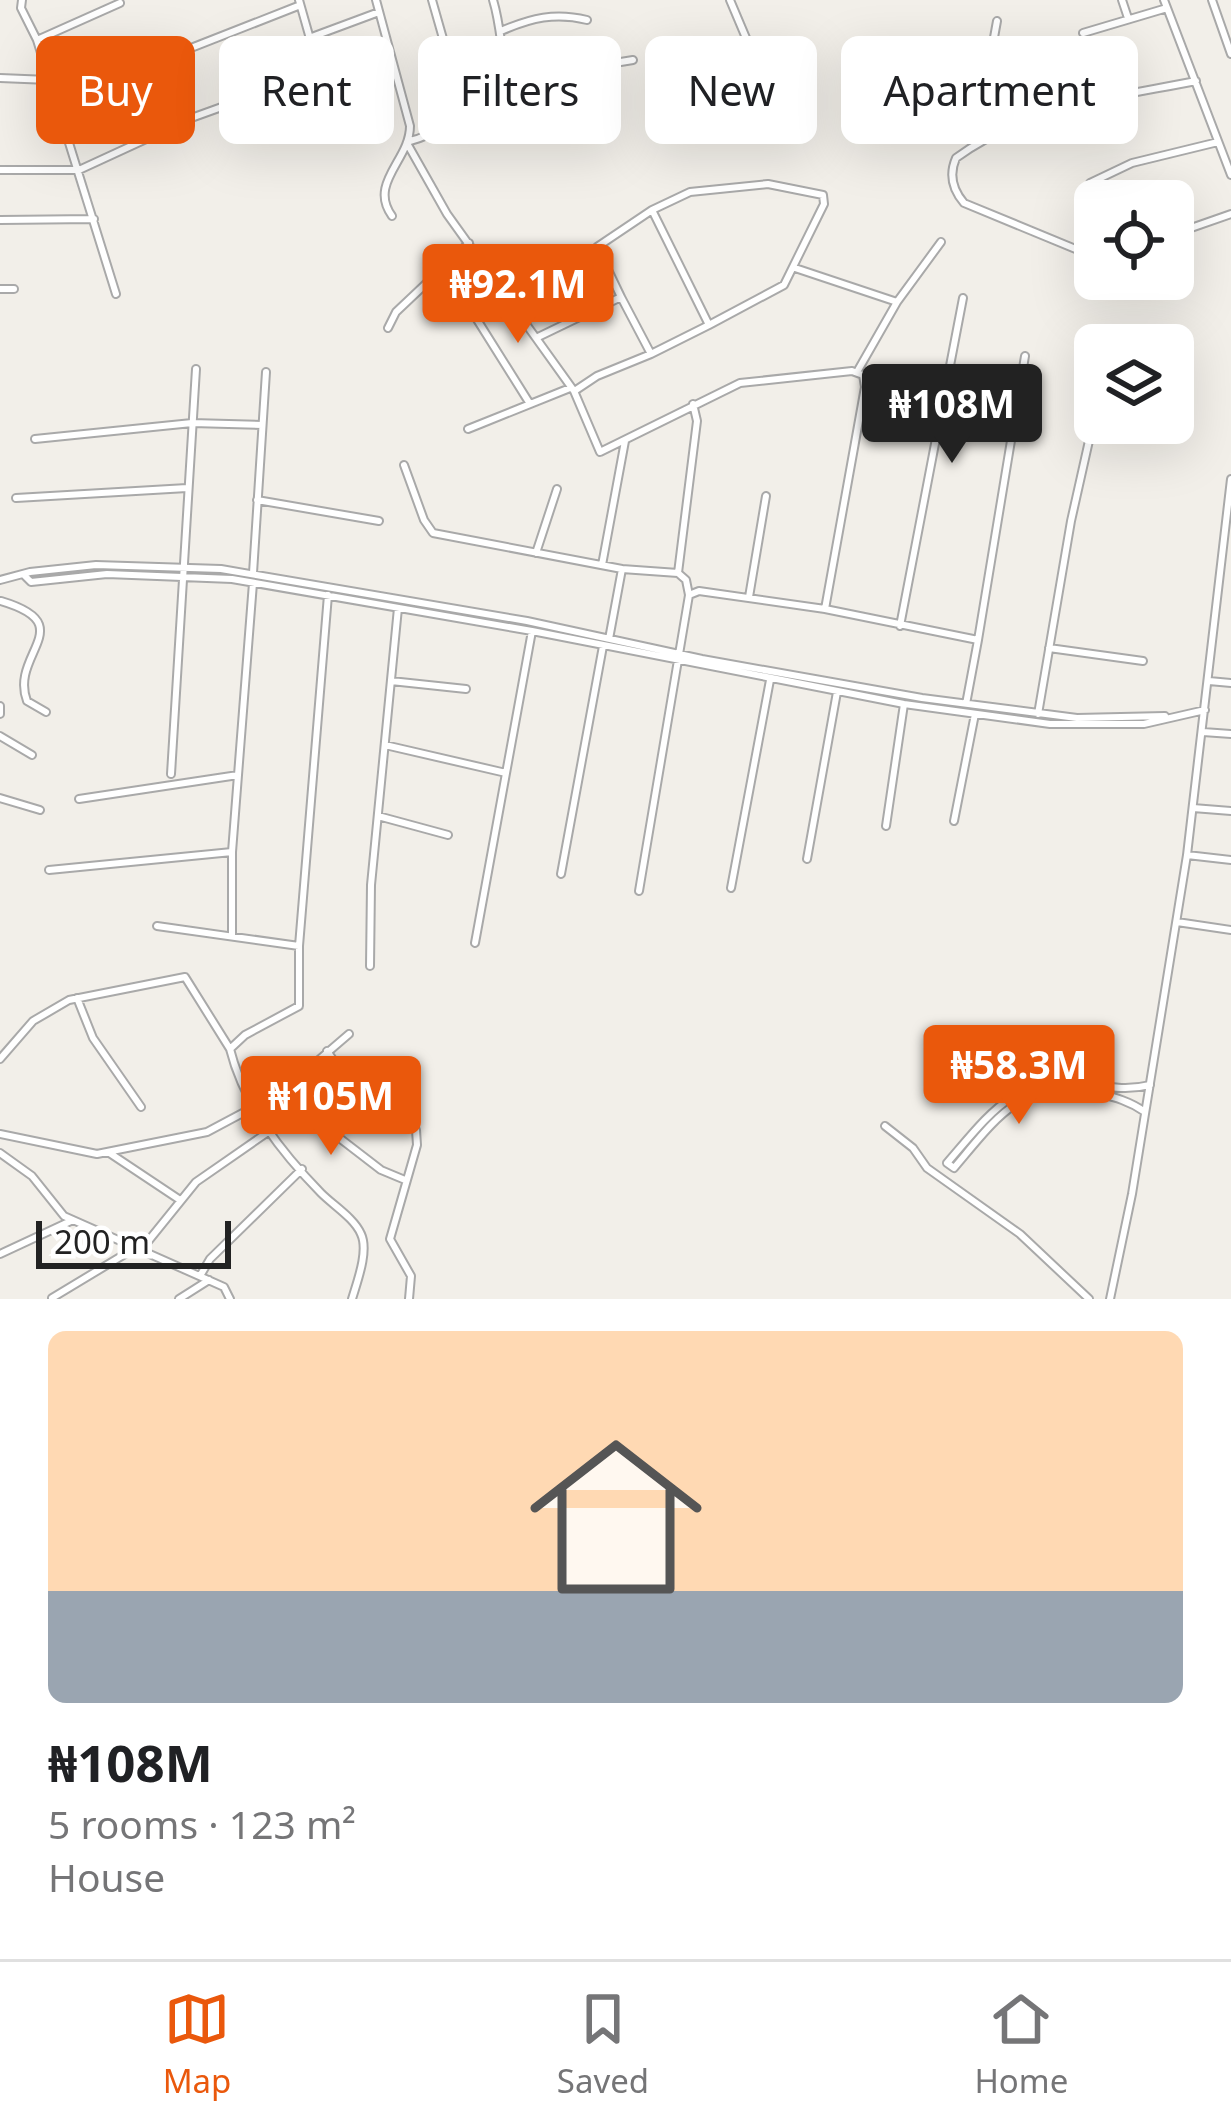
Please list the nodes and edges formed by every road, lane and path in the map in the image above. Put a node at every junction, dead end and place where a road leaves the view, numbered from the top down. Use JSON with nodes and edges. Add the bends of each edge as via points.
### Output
{"nodes":[{"id":1,"x":22,"y":0,"type":"edge"},
{"id":2,"x":376,"y":0,"type":"edge"},
{"id":3,"x":432,"y":0,"type":"edge"},
{"id":4,"x":493,"y":0,"type":"edge"},
{"id":5,"x":561,"y":0,"type":"edge"},
{"id":6,"x":730,"y":0,"type":"edge"},
{"id":7,"x":1122,"y":0,"type":"edge"},
{"id":8,"x":300,"y":2,"type":"edge"},
{"id":9,"x":1213,"y":2,"type":"edge"},
{"id":10,"x":120,"y":3,"type":"dead end"},
{"id":11,"x":1166,"y":4,"type":"edge"},
{"id":12,"x":379,"y":12,"type":"junction"},
{"id":13,"x":567,"y":15,"type":"junction"},
{"id":14,"x":1128,"y":18,"type":"junction"},
{"id":15,"x":587,"y":20,"type":"dead end"},
{"id":16,"x":997,"y":21,"type":"dead end"},
{"id":17,"x":501,"y":31,"type":"junction"},
{"id":18,"x":1083,"y":33,"type":"dead end"},
{"id":19,"x":46,"y":36,"type":"edge"},
{"id":20,"x":308,"y":36,"type":"edge"},
{"id":21,"x":314,"y":36,"type":"edge"},
{"id":22,"x":442,"y":36,"type":"edge"},
{"id":23,"x":501,"y":36,"type":"edge"},
{"id":24,"x":745,"y":36,"type":"edge"},
{"id":25,"x":994,"y":36,"type":"edge"},
{"id":26,"x":36,"y":38,"type":"edge"},
{"id":27,"x":195,"y":45,"type":"edge"},
{"id":28,"x":1231,"y":54,"type":"edge"},
{"id":29,"x":633,"y":60,"type":"dead end"},
{"id":30,"x":621,"y":62,"type":"edge"},
{"id":31,"x":0,"y":78,"type":"edge"},
{"id":32,"x":36,"y":79,"type":"edge"},
{"id":33,"x":1196,"y":81,"type":"junction"},
{"id":34,"x":1138,"y":89,"type":"edge"},
{"id":35,"x":219,"y":108,"type":"edge"},
{"id":36,"x":418,"y":140,"type":"edge"},
{"id":37,"x":1217,"y":142,"type":"junction"},
{"id":38,"x":409,"y":143,"type":"junction"},
{"id":39,"x":70,"y":144,"type":"edge"},
{"id":40,"x":977,"y":144,"type":"edge"},
{"id":41,"x":0,"y":170,"type":"edge"},
{"id":42,"x":79,"y":170,"type":"junction"},
{"id":43,"x":1231,"y":175,"type":"edge"},
{"id":44,"x":1096,"y":180,"type":"edge"},
{"id":45,"x":652,"y":210,"type":"junction"},
{"id":46,"x":1231,"y":214,"type":"edge"},
{"id":47,"x":392,"y":216,"type":"dead end"},
{"id":48,"x":94,"y":219,"type":"junction"},
{"id":49,"x":0,"y":220,"type":"edge"},
{"id":50,"x":1194,"y":227,"type":"edge"},
{"id":51,"x":941,"y":242,"type":"dead end"},
{"id":52,"x":469,"y":243,"type":"junction"},
{"id":53,"x":1074,"y":249,"type":"edge"},
{"id":54,"x":795,"y":268,"type":"junction"},
{"id":55,"x":0,"y":289,"type":"edge"},
{"id":56,"x":14,"y":289,"type":"dead end"},
{"id":57,"x":116,"y":294,"type":"dead end"},
{"id":58,"x":621,"y":297,"type":"junction"},
{"id":59,"x":963,"y":298,"type":"dead end"},
{"id":60,"x":897,"y":302,"type":"junction"},
{"id":61,"x":471,"y":310,"type":"dead end"},
{"id":62,"x":709,"y":325,"type":"junction"},
{"id":63,"x":388,"y":328,"type":"dead end"},
{"id":64,"x":536,"y":338,"type":"junction"},
{"id":65,"x":651,"y":353,"type":"junction"},
{"id":66,"x":1025,"y":356,"type":"dead end"},
{"id":67,"x":196,"y":369,"type":"dead end"},
{"id":68,"x":266,"y":372,"type":"dead end"},
{"id":69,"x":857,"y":372,"type":"junction"},
{"id":70,"x":573,"y":389,"type":"junction"},
{"id":71,"x":530,"y":404,"type":"junction"},
{"id":72,"x":693,"y":404,"type":"junction"},
{"id":73,"x":192,"y":423,"type":"junction"},
{"id":74,"x":262,"y":425,"type":"junction"},
{"id":75,"x":468,"y":429,"type":"dead end"},
{"id":76,"x":35,"y":439,"type":"dead end"},
{"id":77,"x":626,"y":441,"type":"junction"},
{"id":78,"x":1088,"y":444,"type":"edge"},
{"id":79,"x":404,"y":465,"type":"dead end"},
{"id":80,"x":1231,"y":479,"type":"edge"},
{"id":81,"x":187,"y":488,"type":"junction"},
{"id":82,"x":557,"y":489,"type":"dead end"},
{"id":83,"x":766,"y":496,"type":"dead end"},
{"id":84,"x":16,"y":498,"type":"dead end"},
{"id":85,"x":257,"y":500,"type":"junction"},
{"id":86,"x":379,"y":520,"type":"dead end"},
{"id":87,"x":1229,"y":521,"type":"edge"},
{"id":88,"x":536,"y":553,"type":"junction"},
{"id":89,"x":108,"y":564,"type":"junction"},
{"id":90,"x":602,"y":566,"type":"junction"},
{"id":91,"x":622,"y":569,"type":"junction"},
{"id":92,"x":181,"y":572,"type":"junction"},
{"id":93,"x":253,"y":573,"type":"junction"},
{"id":94,"x":678,"y":573,"type":"junction"},
{"id":95,"x":107,"y":574,"type":"junction"},
{"id":96,"x":25,"y":576,"type":"junction"},
{"id":97,"x":1,"y":580,"type":"edge"},
{"id":98,"x":253,"y":583,"type":"junction"},
{"id":99,"x":291,"y":584,"type":"junction"},
{"id":100,"x":328,"y":595,"type":"junction"},
{"id":101,"x":689,"y":595,"type":"junction"},
{"id":102,"x":749,"y":597,"type":"junction"},
{"id":103,"x":0,"y":601,"type":"edge"},
{"id":104,"x":415,"y":606,"type":"junction"},
{"id":105,"x":398,"y":608,"type":"junction"},
{"id":106,"x":825,"y":609,"type":"junction"},
{"id":107,"x":900,"y":626,"type":"junction"},
{"id":108,"x":532,"y":631,"type":"junction"},
{"id":109,"x":609,"y":639,"type":"junction"},
{"id":110,"x":978,"y":640,"type":"junction"},
{"id":111,"x":602,"y":646,"type":"junction"},
{"id":112,"x":1049,"y":648,"type":"junction"},
{"id":113,"x":680,"y":659,"type":"junction"},
{"id":114,"x":1142,"y":661,"type":"dead end"},
{"id":115,"x":771,"y":675,"type":"junction"},
{"id":116,"x":391,"y":681,"type":"junction"},
{"id":117,"x":1209,"y":681,"type":"junction"},
{"id":118,"x":1231,"y":683,"type":"edge"},
{"id":119,"x":838,"y":687,"type":"junction"},
{"id":120,"x":466,"y":689,"type":"dead end"},
{"id":121,"x":904,"y":704,"type":"junction"},
{"id":122,"x":969,"y":710,"type":"junction"},
{"id":123,"x":1205,"y":710,"type":"junction"},
{"id":124,"x":46,"y":712,"type":"dead end"},
{"id":125,"x":1038,"y":714,"type":"junction"},
{"id":126,"x":1168,"y":716,"type":"junction"},
{"id":127,"x":1203,"y":732,"type":"junction"},
{"id":128,"x":1231,"y":734,"type":"edge"},
{"id":129,"x":0,"y":736,"type":"edge"},
{"id":130,"x":385,"y":745,"type":"junction"},
{"id":131,"x":32,"y":755,"type":"dead end"},
{"id":132,"x":506,"y":773,"type":"junction"},
{"id":133,"x":171,"y":774,"type":"dead end"},
{"id":134,"x":238,"y":775,"type":"junction"},
{"id":135,"x":0,"y":798,"type":"edge"},
{"id":136,"x":79,"y":799,"type":"dead end"},
{"id":137,"x":1193,"y":808,"type":"junction"},
{"id":138,"x":40,"y":810,"type":"dead end"},
{"id":139,"x":1231,"y":811,"type":"edge"},
{"id":140,"x":378,"y":816,"type":"junction"},
{"id":141,"x":954,"y":821,"type":"dead end"},
{"id":142,"x":886,"y":826,"type":"dead end"},
{"id":143,"x":448,"y":835,"type":"dead end"},
{"id":144,"x":232,"y":851,"type":"junction"},
{"id":145,"x":1187,"y":855,"type":"junction"},
{"id":146,"x":807,"y":860,"type":"dead end"},
{"id":147,"x":1231,"y":860,"type":"edge"},
{"id":148,"x":49,"y":870,"type":"dead end"},
{"id":149,"x":561,"y":874,"type":"dead end"},
{"id":150,"x":731,"y":888,"type":"dead end"},
{"id":151,"x":639,"y":891,"type":"dead end"},
{"id":152,"x":1177,"y":922,"type":"junction"},
{"id":153,"x":158,"y":926,"type":"dead end"},
{"id":154,"x":1231,"y":930,"type":"edge"},
{"id":155,"x":232,"y":935,"type":"junction"},
{"id":156,"x":475,"y":944,"type":"dead end"},
{"id":157,"x":299,"y":946,"type":"junction"},
{"id":158,"x":370,"y":965,"type":"dead end"},
{"id":159,"x":77,"y":998,"type":"junction"},
{"id":160,"x":349,"y":1034,"type":"dead end"},
{"id":161,"x":230,"y":1049,"type":"junction"},
{"id":162,"x":327,"y":1051,"type":"junction"},
{"id":163,"x":0,"y":1059,"type":"edge"},
{"id":164,"x":1060,"y":1085,"type":"junction"},
{"id":165,"x":1150,"y":1085,"type":"junction"},
{"id":166,"x":280,"y":1094,"type":"junction"},
{"id":167,"x":141,"y":1107,"type":"dead end"},
{"id":168,"x":255,"y":1110,"type":"junction"},
{"id":169,"x":1145,"y":1112,"type":"junction"},
{"id":170,"x":989,"y":1121,"type":"junction"},
{"id":171,"x":885,"y":1126,"type":"dead end"},
{"id":172,"x":268,"y":1132,"type":"junction"},
{"id":173,"x":0,"y":1134,"type":"edge"},
{"id":174,"x":108,"y":1152,"type":"junction"},
{"id":175,"x":0,"y":1153,"type":"edge"},
{"id":176,"x":302,"y":1169,"type":"junction"},
{"id":177,"x":406,"y":1181,"type":"junction"},
{"id":178,"x":181,"y":1201,"type":"junction"},
{"id":179,"x":73,"y":1220,"type":"junction"},
{"id":180,"x":138,"y":1249,"type":"junction"},
{"id":181,"x":0,"y":1255,"type":"edge"},
{"id":182,"x":204,"y":1278,"type":"junction"},
{"id":183,"x":52,"y":1298,"type":"edge"},
{"id":184,"x":179,"y":1299,"type":"edge"},
{"id":185,"x":230,"y":1299,"type":"edge"},
{"id":186,"x":352,"y":1299,"type":"edge"},
{"id":187,"x":410,"y":1299,"type":"edge"},
{"id":188,"x":1089,"y":1299,"type":"edge"},
{"id":189,"x":1110,"y":1299,"type":"edge"}],
"edges":[{"from":1,"to":26,"type":"street"},
{"from":2,"to":12,"type":"street"},
{"from":3,"to":22,"type":"street"},
{"from":4,"to":17,"type":"street"},
{"from":5,"to":13,"type":"street"},
{"from":6,"to":24,"type":"street"},
{"from":7,"to":14,"type":"street"},
{"from":8,"to":20,"type":"street"},
{"from":8,"to":27,"type":"street"},
{"from":9,"to":28,"type":"street"},
{"from":10,"to":19,"type":"street"},
{"from":11,"to":14,"type":"street"},
{"from":11,"to":33,"type":"street"},
{"from":12,"to":21,"type":"street"},
{"from":12,"to":38,"type":"street"},
{"from":13,"to":15,"type":"street"},
{"from":13,"to":17,"type":"street"},
{"from":14,"to":18,"type":"street"},
{"from":16,"to":25,"type":"street"},
{"from":17,"to":23,"type":"street"},
{"from":29,"to":30,"type":"street"},
{"from":31,"to":32,"type":"street"},
{"from":33,"to":34,"type":"street"},
{"from":33,"to":37,"type":"street"},
{"from":35,"to":42,"type":"street"},
{"from":36,"to":38,"type":"street"},
{"from":37,"to":43,"type":"street"},
{"from":37,"to":44,"type":"street"},
{"from":38,"to":47,"type":"street","via":[[383,191]]},
{"from":38,"to":52,"type":"street"},
{"from":39,"to":42,"type":"street"},
{"from":40,"to":53,"type":"street","via":[[951,171],[957,195]]},
{"from":41,"to":42,"type":"street"},
{"from":42,"to":48,"type":"street"},
{"from":45,"to":54,"type":"street","via":[[677,196],[733,188],[818,191],[824,204]]},
{"from":45,"to":58,"type":"street","via":[[597,247]]},
{"from":45,"to":62,"type":"street"},
{"from":46,"to":50,"type":"street"},
{"from":48,"to":49,"type":"street"},
{"from":48,"to":57,"type":"street"},
{"from":51,"to":60,"type":"street"},
{"from":52,"to":63,"type":"street"},
{"from":52,"to":64,"type":"street"},
{"from":54,"to":60,"type":"street"},
{"from":54,"to":62,"type":"street","via":[[776,291]]},
{"from":55,"to":56,"type":"street"},
{"from":58,"to":64,"type":"street"},
{"from":58,"to":65,"type":"street"},
{"from":59,"to":107,"type":"street"},
{"from":60,"to":69,"type":"street"},
{"from":61,"to":71,"type":"street"},
{"from":62,"to":65,"type":"street"},
{"from":64,"to":70,"type":"street"},
{"from":65,"to":70,"type":"street"},
{"from":66,"to":110,"type":"street"},
{"from":67,"to":73,"type":"street"},
{"from":68,"to":74,"type":"street"},
{"from":69,"to":72,"type":"street","via":[[740,382]]},
{"from":69,"to":106,"type":"street","via":[[865,387]]},
{"from":70,"to":71,"type":"street"},
{"from":70,"to":77,"type":"street","via":[[597,450]]},
{"from":71,"to":75,"type":"street"},
{"from":72,"to":77,"type":"street"},
{"from":72,"to":94,"type":"street"},
{"from":73,"to":74,"type":"street"},
{"from":73,"to":76,"type":"street"},
{"from":73,"to":81,"type":"street"},
{"from":74,"to":85,"type":"street"},
{"from":77,"to":90,"type":"street"},
{"from":78,"to":112,"type":"street"},
{"from":79,"to":88,"type":"street","via":[[433,533]]},
{"from":80,"to":87,"type":"street"},
{"from":81,"to":84,"type":"street"},
{"from":81,"to":92,"type":"street"},
{"from":82,"to":88,"type":"street"},
{"from":83,"to":102,"type":"street"},
{"from":85,"to":86,"type":"street"},
{"from":85,"to":93,"type":"street"},
{"from":87,"to":117,"type":"street"},
{"from":88,"to":90,"type":"street"},
{"from":89,"to":92,"type":"street"},
{"from":89,"to":95,"type":"street"},
{"from":89,"to":96,"type":"street"},
{"from":90,"to":91,"type":"street"},
{"from":91,"to":94,"type":"street"},
{"from":91,"to":109,"type":"street"},
{"from":92,"to":93,"type":"street"},
{"from":92,"to":95,"type":"street"},
{"from":92,"to":98,"type":"street"},
{"from":92,"to":133,"type":"street"},
{"from":93,"to":99,"type":"street"},
{"from":94,"to":101,"type":"street"},
{"from":95,"to":96,"type":"street","via":[[31,582]]},
{"from":96,"to":97,"type":"street"},
{"from":97,"to":103,"type":"street"},
{"from":98,"to":99,"type":"street"},
{"from":98,"to":134,"type":"street"},
{"from":99,"to":100,"type":"street"},
{"from":99,"to":104,"type":"street"},
{"from":100,"to":105,"type":"street"},
{"from":100,"to":157,"type":"street"},
{"from":101,"to":102,"type":"street"},
{"from":101,"to":113,"type":"street"},
{"from":102,"to":106,"type":"street"},
{"from":103,"to":124,"type":"street","via":[[41,628],[22,681],[27,701]]},
{"from":104,"to":105,"type":"street"},
{"from":104,"to":108,"type":"street"},
{"from":104,"to":109,"type":"street"},
{"from":105,"to":116,"type":"street"},
{"from":106,"to":107,"type":"street"},
{"from":107,"to":110,"type":"street"},
{"from":108,"to":111,"type":"street"},
{"from":108,"to":132,"type":"street"},
{"from":109,"to":113,"type":"street"},
{"from":110,"to":122,"type":"street"},
{"from":111,"to":113,"type":"street"},
{"from":111,"to":149,"type":"street"},
{"from":112,"to":114,"type":"street"},
{"from":112,"to":125,"type":"street"},
{"from":113,"to":115,"type":"street"},
{"from":113,"to":151,"type":"street"},
{"from":115,"to":119,"type":"street"},
{"from":115,"to":150,"type":"street"},
{"from":116,"to":120,"type":"street"},
{"from":116,"to":130,"type":"street"},
{"from":117,"to":118,"type":"street"},
{"from":117,"to":123,"type":"street"},
{"from":119,"to":121,"type":"street"},
{"from":119,"to":122,"type":"street"},
{"from":119,"to":146,"type":"street"},
{"from":121,"to":122,"type":"street"},
{"from":121,"to":142,"type":"street"},
{"from":122,"to":125,"type":"street"},
{"from":122,"to":126,"type":"street","via":[[1102,727]]},
{"from":122,"to":141,"type":"street"},
{"from":123,"to":126,"type":"street"},
{"from":123,"to":127,"type":"street"},
{"from":125,"to":126,"type":"street"},
{"from":127,"to":128,"type":"street"},
{"from":127,"to":137,"type":"street"},
{"from":129,"to":131,"type":"street"},
{"from":130,"to":132,"type":"street"},
{"from":130,"to":140,"type":"street"},
{"from":132,"to":156,"type":"street"},
{"from":134,"to":136,"type":"street"},
{"from":134,"to":144,"type":"street"},
{"from":135,"to":138,"type":"street"},
{"from":137,"to":139,"type":"street"},
{"from":137,"to":145,"type":"street"},
{"from":140,"to":143,"type":"street"},
{"from":140,"to":158,"type":"street"},
{"from":144,"to":148,"type":"street"},
{"from":144,"to":155,"type":"street"},
{"from":145,"to":147,"type":"street"},
{"from":145,"to":152,"type":"street"},
{"from":152,"to":154,"type":"street"},
{"from":152,"to":165,"type":"street"},
{"from":153,"to":155,"type":"street"},
{"from":155,"to":157,"type":"street"},
{"from":157,"to":161,"type":"street","via":[[296,1010]]},
{"from":159,"to":161,"type":"street","via":[[185,977]]},
{"from":159,"to":163,"type":"street","via":[[33,1021]]},
{"from":159,"to":167,"type":"street","via":[[93,1038]]},
{"from":160,"to":162,"type":"street"},
{"from":161,"to":168,"type":"street"},
{"from":162,"to":166,"type":"street"},
{"from":162,"to":177,"type":"street","via":[[345,1077],[416,1130]]},
{"from":164,"to":165,"type":"street"},
{"from":164,"to":169,"type":"street","via":[[1122,1098]]},
{"from":164,"to":170,"type":"street","via":[[1043,1083]]},
{"from":165,"to":169,"type":"street"},
{"from":166,"to":168,"type":"street"},
{"from":166,"to":177,"type":"street"},
{"from":168,"to":172,"type":"street"},
{"from":168,"to":174,"type":"street","via":[[208,1132]]},
{"from":169,"to":189,"type":"street"},
{"from":170,"to":170,"type":"street","via":[[953,1168],[949,1166],[947,1163]]},
{"from":171,"to":188,"type":"street"},
{"from":172,"to":176,"type":"street"},
{"from":172,"to":178,"type":"street"},
{"from":173,"to":174,"type":"street"},
{"from":174,"to":178,"type":"street"},
{"from":175,"to":179,"type":"street"},
{"from":176,"to":182,"type":"street","via":[[210,1259]]},
{"from":176,"to":186,"type":"street","via":[[364,1240]]},
{"from":177,"to":187,"type":"street","via":[[390,1239],[411,1276]]},
{"from":178,"to":180,"type":"street"},
{"from":179,"to":180,"type":"street"},
{"from":179,"to":181,"type":"street"},
{"from":180,"to":182,"type":"street"},
{"from":180,"to":183,"type":"street"},
{"from":182,"to":184,"type":"street"},
{"from":182,"to":185,"type":"street"}]}
